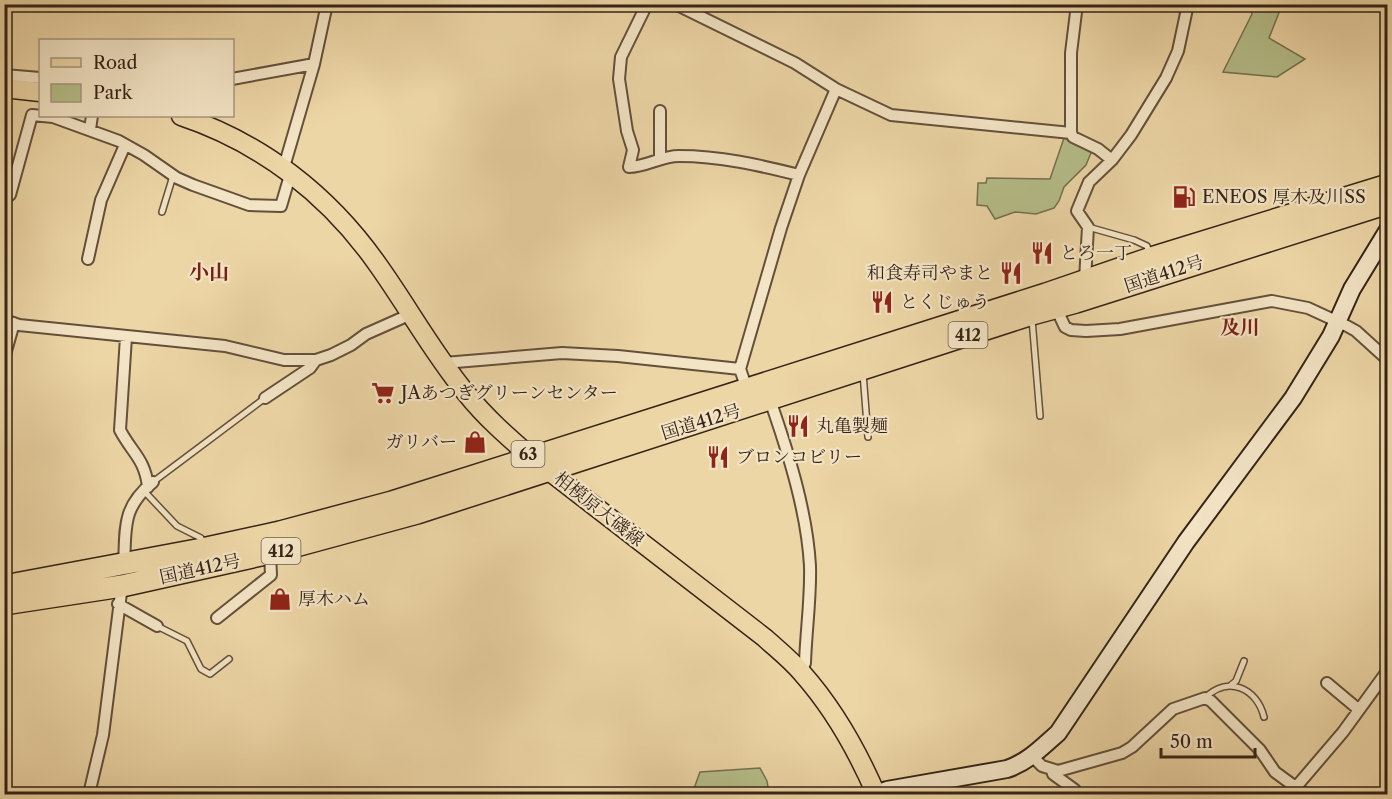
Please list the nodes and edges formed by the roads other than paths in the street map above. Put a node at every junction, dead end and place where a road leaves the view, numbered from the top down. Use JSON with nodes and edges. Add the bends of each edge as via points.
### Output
{"nodes":[{"id":1,"x":327,"y":4,"type":"edge"},
{"id":2,"x":647,"y":4,"type":"edge"},
{"id":3,"x":675,"y":4,"type":"edge"},
{"id":4,"x":1077,"y":4,"type":"edge"},
{"id":5,"x":1188,"y":4,"type":"edge"},
{"id":6,"x":314,"y":64,"type":"junction"},
{"id":7,"x":4,"y":75,"type":"edge"},
{"id":8,"x":39,"y":78,"type":"edge"},
{"id":9,"x":234,"y":79,"type":"edge"},
{"id":10,"x":4,"y":88,"type":"edge"},
{"id":11,"x":836,"y":89,"type":"junction"},
{"id":12,"x":39,"y":92,"type":"edge"},
{"id":13,"x":660,"y":111,"type":"dead end"},
{"id":14,"x":39,"y":116,"type":"edge"},
{"id":15,"x":52,"y":117,"type":"edge"},
{"id":16,"x":92,"y":117,"type":"edge"},
{"id":17,"x":184,"y":117,"type":"edge"},
{"id":18,"x":90,"y":129,"type":"junction"},
{"id":19,"x":1071,"y":133,"type":"junction"},
{"id":20,"x":125,"y":145,"type":"junction"},
{"id":21,"x":660,"y":159,"type":"junction"},
{"id":22,"x":1112,"y":160,"type":"junction"},
{"id":23,"x":287,"y":169,"type":"junction"},
{"id":24,"x":173,"y":175,"type":"junction"},
{"id":25,"x":799,"y":175,"type":"junction"},
{"id":26,"x":1388,"y":184,"type":"edge"},
{"id":27,"x":4,"y":198,"type":"edge"},
{"id":28,"x":1388,"y":202,"type":"edge"},
{"id":29,"x":162,"y":212,"type":"dead end"},
{"id":30,"x":1088,"y":227,"type":"junction"},
{"id":31,"x":1388,"y":230,"type":"edge"},
{"id":32,"x":1151,"y":258,"type":"junction"},
{"id":33,"x":88,"y":259,"type":"dead end"},
{"id":34,"x":1085,"y":280,"type":"junction"},
{"id":35,"x":1056,"y":308,"type":"junction"},
{"id":36,"x":411,"y":314,"type":"junction"},
{"id":37,"x":1032,"y":314,"type":"junction"},
{"id":38,"x":1337,"y":321,"type":"junction"},
{"id":39,"x":9,"y":322,"type":"edge"},
{"id":40,"x":126,"y":337,"type":"junction"},
{"id":41,"x":4,"y":358,"type":"edge"},
{"id":42,"x":316,"y":360,"type":"junction"},
{"id":43,"x":1388,"y":360,"type":"edge"},
{"id":44,"x":444,"y":363,"type":"junction"},
{"id":45,"x":863,"y":370,"type":"junction"},
{"id":46,"x":743,"y":379,"type":"junction"},
{"id":47,"x":265,"y":398,"type":"joint"},
{"id":48,"x":770,"y":400,"type":"junction"},
{"id":49,"x":1040,"y":416,"type":"dead end"},
{"id":50,"x":868,"y":437,"type":"dead end"},
{"id":51,"x":531,"y":457,"type":"junction"},
{"id":52,"x":550,"y":471,"type":"junction"},
{"id":53,"x":148,"y":486,"type":"junction"},
{"id":54,"x":202,"y":549,"type":"junction"},
{"id":55,"x":270,"y":554,"type":"junction"},
{"id":56,"x":121,"y":585,"type":"junction"},
{"id":57,"x":4,"y":586,"type":"edge"},
{"id":58,"x":4,"y":604,"type":"edge"},
{"id":59,"x":217,"y":618,"type":"dead end"},
{"id":60,"x":157,"y":626,"type":"joint"},
{"id":61,"x":229,"y":659,"type":"dead end"},
{"id":62,"x":1244,"y":661,"type":"dead end"},
{"id":63,"x":1388,"y":670,"type":"edge"},
{"id":64,"x":801,"y":671,"type":"junction"},
{"id":65,"x":1327,"y":683,"type":"dead end"},
{"id":66,"x":1231,"y":685,"type":"junction"},
{"id":67,"x":1205,"y":698,"type":"junction"},
{"id":68,"x":1358,"y":709,"type":"junction"},
{"id":69,"x":1264,"y":717,"type":"dead end"},
{"id":70,"x":1032,"y":756,"type":"junction"},
{"id":71,"x":1052,"y":771,"type":"junction"},
{"id":72,"x":1301,"y":791,"type":"edge"},
{"id":73,"x":1073,"y":793,"type":"edge"},
{"id":74,"x":875,"y":794,"type":"edge"},
{"id":75,"x":89,"y":795,"type":"edge"},
{"id":76,"x":1086,"y":795,"type":"edge"}],
"edges":[{"from":1,"to":6,"type":"street"},
{"from":2,"to":21,"type":"street","via":[[621,57],[619,79],[633,150],[629,167]]},
{"from":3,"to":11,"type":"street","via":[[795,63]]},
{"from":4,"to":19,"type":"street","via":[[1071,53]]},
{"from":5,"to":22,"type":"street","via":[[1178,51],[1166,78]]},
{"from":6,"to":9,"type":"street"},
{"from":6,"to":23,"type":"street"},
{"from":7,"to":8,"type":"street"},
{"from":10,"to":12,"type":"main road"},
{"from":11,"to":19,"type":"street","via":[[891,115]]},
{"from":11,"to":25,"type":"street"},
{"from":13,"to":21,"type":"street"},
{"from":14,"to":27,"type":"street","via":[[32,116],[10,195]]},
{"from":15,"to":18,"type":"street"},
{"from":16,"to":18,"type":"street"},
{"from":17,"to":23,"type":"main road","name":"相模原大磯線","number":"63","via":[[220,131]]},
{"from":18,"to":20,"type":"street"},
{"from":19,"to":22,"type":"street","via":[[1073,138]]},
{"from":20,"to":24,"type":"street"},
{"from":20,"to":33,"type":"street","via":[[101,200]]},
{"from":21,"to":25,"type":"street","via":[[678,156],[744,161]]},
{"from":22,"to":30,"type":"street","via":[[1089,182],[1077,211]]},
{"from":23,"to":24,"type":"street","via":[[281,206],[258,206]]},
{"from":23,"to":36,"type":"main road","name":"相模原大磯線","number":"63","via":[[350,230]]},
{"from":24,"to":29,"type":"lane"},
{"from":25,"to":46,"type":"street","via":[[781,228]]},
{"from":26,"to":32,"type":"highway","name":"国道412号","number":"412"},
{"from":28,"to":35,"type":"highway","name":"国道412号","number":"412"},
{"from":30,"to":32,"type":"lane","via":[[1134,240],[1146,246]]},
{"from":30,"to":34,"type":"street"},
{"from":31,"to":38,"type":"street"},
{"from":32,"to":34,"type":"highway","name":"国道412号","number":"412"},
{"from":34,"to":46,"type":"highway","name":"国道412号","number":"412"},
{"from":35,"to":37,"type":"highway","name":"国道412号","number":"412"},
{"from":35,"to":38,"type":"street","via":[[1065,327],[1071,330],[1120,329],[1272,301],[1308,308]]},
{"from":36,"to":42,"type":"street"},
{"from":36,"to":44,"type":"main road","name":"相模原大磯線","number":"63"},
{"from":37,"to":45,"type":"highway","name":"国道412号","number":"412"},
{"from":37,"to":49,"type":"lane"},
{"from":38,"to":43,"type":"street","via":[[1356,331]]},
{"from":38,"to":70,"type":"street","via":[[1293,398],[1186,542],[1058,733]]},
{"from":39,"to":40,"type":"street"},
{"from":39,"to":41,"type":"street"},
{"from":40,"to":42,"type":"street","via":[[225,346],[284,360]]},
{"from":40,"to":53,"type":"street","via":[[120,430],[141,460]]},
{"from":42,"to":47,"type":"street"},
{"from":44,"to":46,"type":"street","via":[[562,353],[618,356]]},
{"from":44,"to":51,"type":"main road","name":"相模原大磯線","number":"63","via":[[481,411]]},
{"from":45,"to":48,"type":"highway","name":"国道412号","number":"412"},
{"from":45,"to":50,"type":"lane"},
{"from":46,"to":51,"type":"highway","name":"国道412号","number":"412"},
{"from":47,"to":53,"type":"lane"},
{"from":48,"to":52,"type":"highway","name":"国道412号","number":"412"},
{"from":48,"to":64,"type":"street","via":[[789,453],[807,537],[809,578],[805,663]]},
{"from":51,"to":52,"type":"main road","name":"相模原大磯線","number":"63"},
{"from":51,"to":54,"type":"highway","name":"国道412号","number":"412","via":[[392,502]]},
{"from":52,"to":55,"type":"highway","name":"国道412号","number":"412"},
{"from":52,"to":64,"type":"main road","name":"相模原大磯線","number":"63","via":[[765,638]]},
{"from":53,"to":54,"type":"lane","via":[[177,526],[201,538]]},
{"from":53,"to":56,"type":"street","via":[[134,501],[125,526]]},
{"from":54,"to":56,"type":"highway","name":"国道412号","number":"412"},
{"from":55,"to":56,"type":"highway","name":"国道412号","number":"412"},
{"from":55,"to":59,"type":"street","via":[[271,575]]},
{"from":56,"to":57,"type":"highway","name":"国道412号","number":"412"},
{"from":56,"to":58,"type":"highway","name":"国道412号","number":"412"},
{"from":56,"to":60,"type":"street"},
{"from":56,"to":75,"type":"street","via":[[103,735]]},
{"from":60,"to":61,"type":"lane","via":[[187,641],[201,669],[210,674]]},
{"from":62,"to":66,"type":"lane"},
{"from":63,"to":68,"type":"street"},
{"from":64,"to":74,"type":"main road","name":"相模原大磯線","number":"63","via":[[852,742]]},
{"from":65,"to":68,"type":"street"},
{"from":66,"to":67,"type":"lane"},
{"from":66,"to":69,"type":"lane","via":[[1240,687],[1258,702]]},
{"from":67,"to":71,"type":"street","via":[[1173,709],[1122,753]]},
{"from":67,"to":72,"type":"street","via":[[1260,750],[1275,772]]},
{"from":68,"to":72,"type":"street"},
{"from":70,"to":71,"type":"street"},
{"from":70,"to":74,"type":"street","via":[[997,772]]},
{"from":71,"to":73,"type":"street"},
{"from":73,"to":76,"type":"lane"}]}
